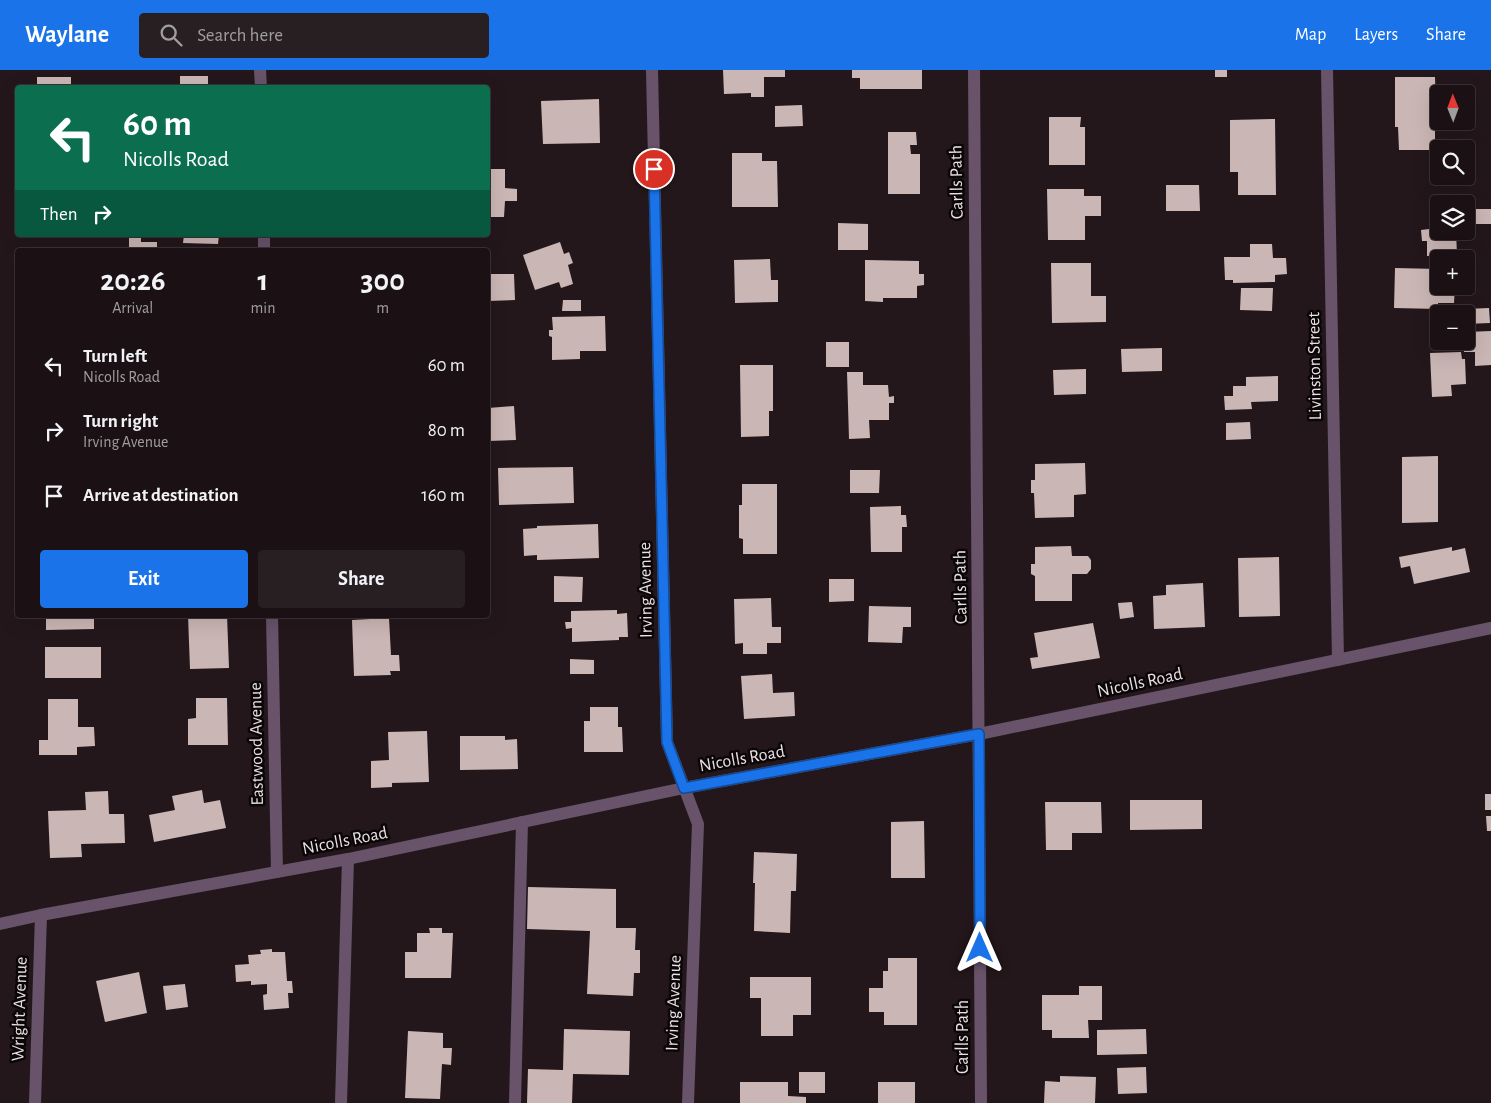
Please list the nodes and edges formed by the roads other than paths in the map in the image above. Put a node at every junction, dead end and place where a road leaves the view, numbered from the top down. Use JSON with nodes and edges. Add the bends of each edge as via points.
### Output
{"nodes":[{"id":1,"x":260,"y":70,"type":"edge"},
{"id":2,"x":652,"y":70,"type":"edge"},
{"id":3,"x":974,"y":70,"type":"edge"},
{"id":4,"x":1327,"y":70,"type":"edge"},
{"id":5,"x":260,"y":85,"type":"edge"},
{"id":6,"x":272,"y":618,"type":"edge"},
{"id":7,"x":1491,"y":628,"type":"edge"},
{"id":8,"x":1338,"y":660,"type":"junction"},
{"id":9,"x":979,"y":734,"type":"junction"},
{"id":10,"x":684,"y":788,"type":"junction"},
{"id":11,"x":522,"y":822,"type":"junction"},
{"id":12,"x":348,"y":859,"type":"junction"},
{"id":13,"x":277,"y":872,"type":"junction"},
{"id":14,"x":41,"y":915,"type":"junction"},
{"id":15,"x":0,"y":924,"type":"edge"},
{"id":16,"x":35,"y":1103,"type":"edge"},
{"id":17,"x":341,"y":1103,"type":"edge"},
{"id":18,"x":515,"y":1103,"type":"edge"},
{"id":19,"x":688,"y":1103,"type":"edge"},
{"id":20,"x":981,"y":1103,"type":"edge"}],
"edges":[{"from":1,"to":5,"type":"street"},
{"from":2,"to":10,"type":"street","name":"Irving Avenue","via":[[667,742]]},
{"from":3,"to":9,"type":"street","name":"Carlls Path"},
{"from":4,"to":8,"type":"street","name":"Livinston Street"},
{"from":6,"to":13,"type":"street","name":"Eastwood Avenue"},
{"from":7,"to":8,"type":"street","name":"Nicolls Road"},
{"from":8,"to":9,"type":"street","name":"Nicolls Road"},
{"from":9,"to":10,"type":"street","name":"Nicolls Road"},
{"from":9,"to":20,"type":"street","name":"Carlls Path"},
{"from":10,"to":11,"type":"street","name":"Nicolls Road"},
{"from":10,"to":19,"type":"street","name":"Irving Avenue","via":[[698,824]]},
{"from":11,"to":12,"type":"street","name":"Nicolls Road"},
{"from":11,"to":18,"type":"street"},
{"from":12,"to":13,"type":"street","name":"Nicolls Road"},
{"from":12,"to":17,"type":"street"},
{"from":13,"to":14,"type":"street","name":"Nicolls Road"},
{"from":14,"to":15,"type":"street","name":"Nicolls Road"},
{"from":14,"to":16,"type":"street","name":"Wright Avenue"}]}
